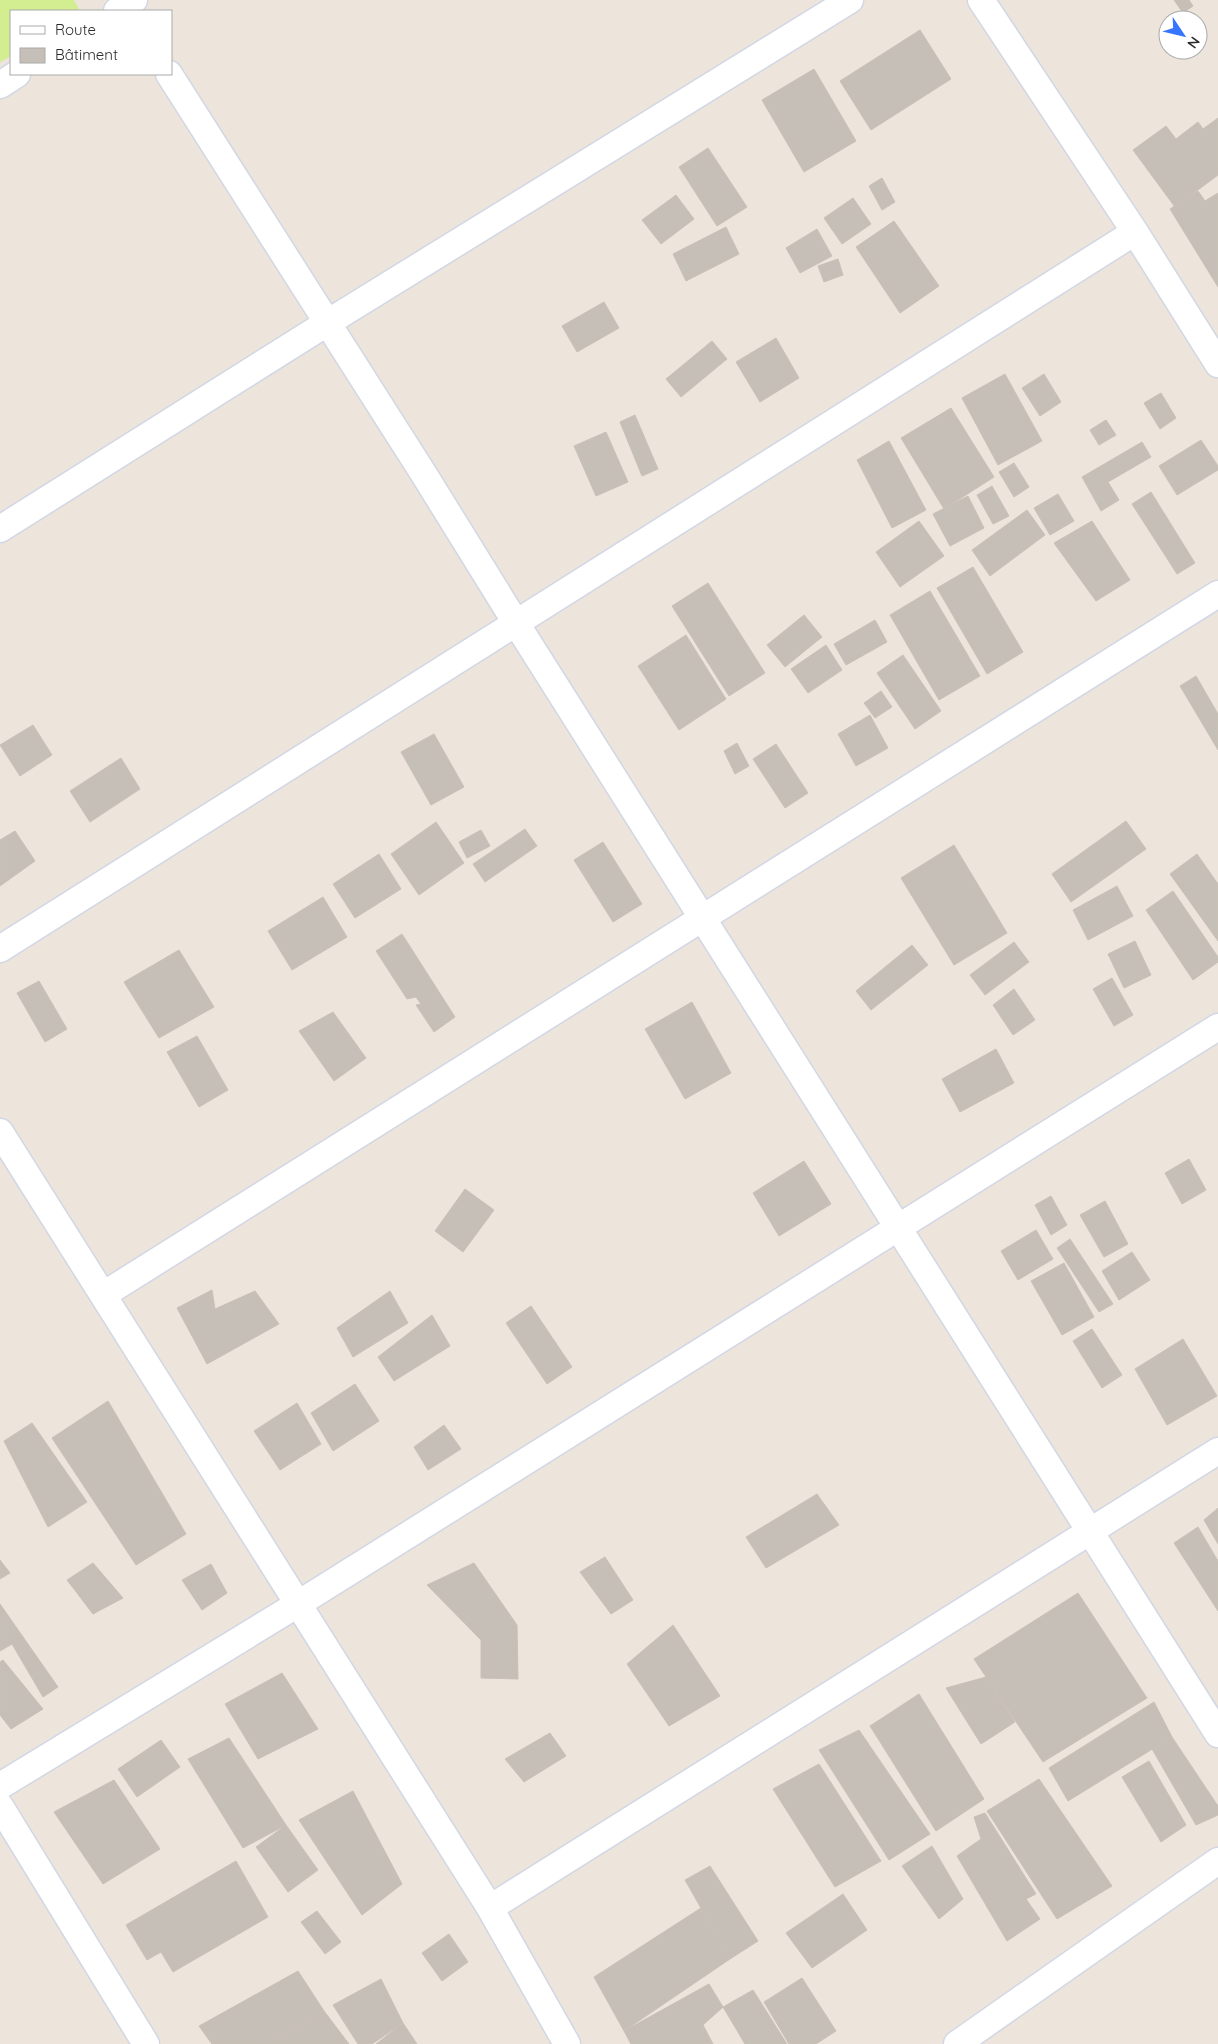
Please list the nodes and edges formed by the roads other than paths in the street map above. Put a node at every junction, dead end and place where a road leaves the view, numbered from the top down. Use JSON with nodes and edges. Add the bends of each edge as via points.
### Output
{"nodes":[{"id":1,"x":850,"y":0,"type":"edge"},
{"id":2,"x":981,"y":0,"type":"edge"},
{"id":3,"x":15,"y":75,"type":"edge"},
{"id":4,"x":170,"y":75,"type":"edge"},
{"id":5,"x":0,"y":85,"type":"edge"},
{"id":6,"x":1135,"y":232,"type":"junction"},
{"id":7,"x":327,"y":323,"type":"junction"},
{"id":8,"x":1218,"y":364,"type":"edge"},
{"id":9,"x":0,"y":529,"type":"edge"},
{"id":10,"x":1218,"y":594,"type":"edge"},
{"id":11,"x":516,"y":623,"type":"junction"},
{"id":12,"x":702,"y":918,"type":"junction"},
{"id":13,"x":0,"y":948,"type":"edge"},
{"id":14,"x":1218,"y":1027,"type":"edge"},
{"id":15,"x":0,"y":1132,"type":"edge"},
{"id":16,"x":898,"y":1227,"type":"junction"},
{"id":17,"x":103,"y":1295,"type":"junction"},
{"id":18,"x":1218,"y":1451,"type":"edge"},
{"id":19,"x":1090,"y":1532,"type":"junction"},
{"id":20,"x":298,"y":1604,"type":"junction"},
{"id":21,"x":1218,"y":1734,"type":"edge"},
{"id":22,"x":0,"y":1786,"type":"edge"},
{"id":23,"x":0,"y":1806,"type":"edge"},
{"id":24,"x":1218,"y":1861,"type":"edge"},
{"id":25,"x":490,"y":1908,"type":"junction"},
{"id":26,"x":146,"y":2044,"type":"edge"},
{"id":27,"x":567,"y":2044,"type":"edge"},
{"id":28,"x":957,"y":2044,"type":"edge"}],
"edges":[{"from":1,"to":7,"type":"street"},
{"from":2,"to":6,"type":"street"},
{"from":3,"to":5,"type":"street"},
{"from":4,"to":7,"type":"street"},
{"from":6,"to":8,"type":"street"},
{"from":6,"to":11,"type":"street"},
{"from":7,"to":9,"type":"street"},
{"from":7,"to":11,"type":"street"},
{"from":10,"to":12,"type":"street"},
{"from":11,"to":12,"type":"street"},
{"from":11,"to":13,"type":"street"},
{"from":12,"to":16,"type":"street"},
{"from":12,"to":17,"type":"street"},
{"from":14,"to":16,"type":"street"},
{"from":15,"to":17,"type":"street"},
{"from":16,"to":19,"type":"street"},
{"from":16,"to":20,"type":"street"},
{"from":17,"to":20,"type":"street"},
{"from":18,"to":19,"type":"street"},
{"from":19,"to":21,"type":"street"},
{"from":19,"to":25,"type":"street"},
{"from":20,"to":22,"type":"street"},
{"from":20,"to":25,"type":"street"},
{"from":23,"to":26,"type":"street"},
{"from":24,"to":28,"type":"street"},
{"from":25,"to":27,"type":"street"}]}
